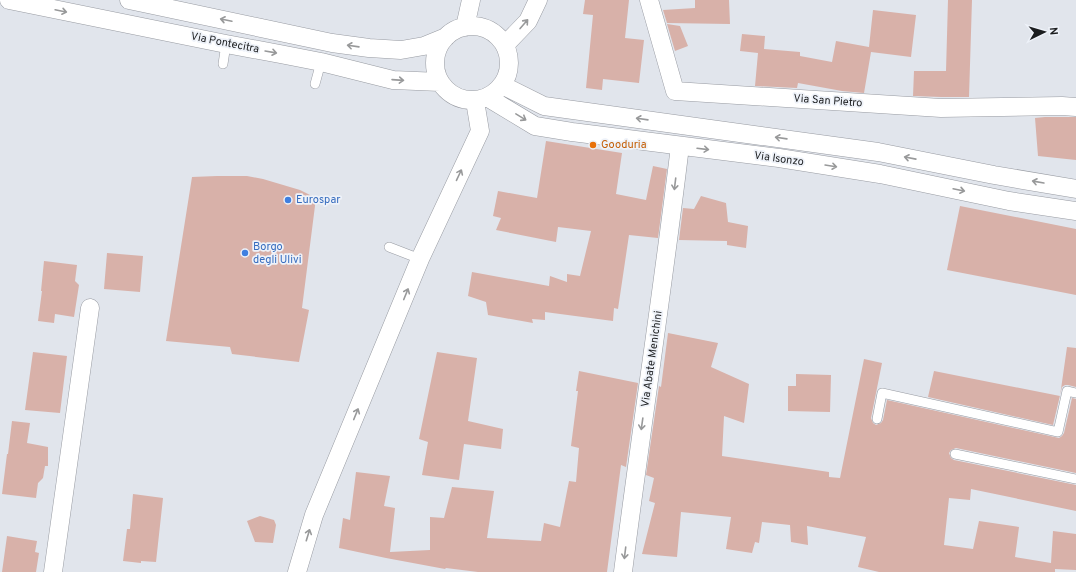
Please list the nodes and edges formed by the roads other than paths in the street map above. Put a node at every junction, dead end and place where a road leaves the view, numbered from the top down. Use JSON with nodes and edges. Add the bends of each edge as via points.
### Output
{"nodes":[{"id":1,"x":10,"y":0,"type":"edge"},
{"id":2,"x":129,"y":0,"type":"edge"},
{"id":3,"x":471,"y":0,"type":"edge"},
{"id":4,"x":538,"y":0,"type":"edge"},
{"id":5,"x":649,"y":0,"type":"edge"},
{"id":6,"x":465,"y":27,"type":"junction"},
{"id":7,"x":446,"y":37,"type":"junction"},
{"id":8,"x":226,"y":44,"type":"junction"},
{"id":9,"x":505,"y":45,"type":"junction"},
{"id":10,"x":321,"y":62,"type":"junction"},
{"id":11,"x":223,"y":64,"type":"dead end"},
{"id":12,"x":440,"y":82,"type":"junction"},
{"id":13,"x":315,"y":84,"type":"dead end"},
{"id":14,"x":502,"y":85,"type":"junction"},
{"id":15,"x":481,"y":99,"type":"junction"},
{"id":16,"x":1076,"y":107,"type":"edge"},
{"id":17,"x":680,"y":146,"type":"junction"},
{"id":18,"x":1076,"y":189,"type":"edge"},
{"id":19,"x":1076,"y":211,"type":"edge"},
{"id":20,"x":389,"y":247,"type":"dead end"},
{"id":21,"x":420,"y":259,"type":"junction"},
{"id":22,"x":90,"y":308,"type":"dead end"},
{"id":23,"x":1076,"y":393,"type":"edge"},
{"id":24,"x":877,"y":419,"type":"dead end"},
{"id":25,"x":956,"y":454,"type":"dead end"},
{"id":26,"x":1076,"y":479,"type":"edge"},
{"id":27,"x":53,"y":572,"type":"edge"},
{"id":28,"x":297,"y":572,"type":"edge"},
{"id":29,"x":623,"y":572,"type":"edge"}],
"edges":[{"from":1,"to":8,"type":"street","name":"Via Pontecitra","one_way":true},
{"from":7,"to":2,"type":"street","name":"Via Pontecitra","one_way":true,"via":[[424,46],[401,50],[369,48],[332,43]]},
{"from":3,"to":6,"type":"street"},
{"from":9,"to":4,"type":"street","one_way":true,"via":[[528,21]]},
{"from":5,"to":16,"type":"street","name":"Via San Pietro","via":[[675,91],[941,108]]},
{"from":6,"to":7,"type":"street"},
{"from":6,"to":9,"type":"street","via":[[478,26],[494,33]]},
{"from":7,"to":12,"type":"street","via":[[436,57],[435,67]]},
{"from":8,"to":10,"type":"street","name":"Via Pontecitra","one_way":true},
{"from":8,"to":11,"type":"lane"},
{"from":9,"to":14,"type":"street","via":[[509,65],[507,77]]},
{"from":10,"to":12,"type":"street","name":"Via Pontecitra","one_way":true,"via":[[393,80]]},
{"from":10,"to":13,"type":"lane"},
{"from":12,"to":15,"type":"street","via":[[448,92],[458,98]]},
{"from":14,"to":15,"type":"street","via":[[493,94]]},
{"from":18,"to":14,"type":"street","name":"Via Isonzo","one_way":true,"via":[[878,152],[544,106]]},
{"from":15,"to":17,"type":"street","name":"Via Isonzo","one_way":true,"via":[[535,126]]},
{"from":21,"to":15,"type":"street","one_way":true,"via":[[480,131]]},
{"from":17,"to":19,"type":"street","name":"Via Isonzo","one_way":true,"via":[[880,174],[1009,201]]},
{"from":17,"to":29,"type":"street","name":"Via Abate Menichini","one_way":true},
{"from":20,"to":21,"type":"lane"},
{"from":28,"to":21,"type":"street","one_way":true,"via":[[314,515]]},
{"from":22,"to":27,"type":"street"},
{"from":23,"to":24,"type":"lane","via":[[1067,391],[1058,432],[882,393]]},
{"from":25,"to":26,"type":"lane"}]}
